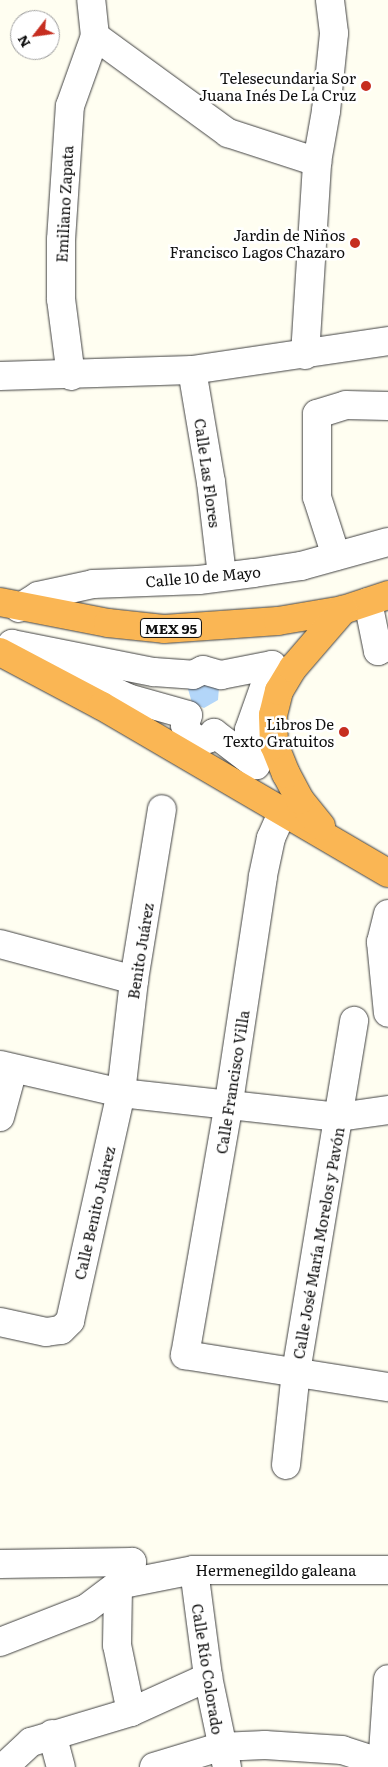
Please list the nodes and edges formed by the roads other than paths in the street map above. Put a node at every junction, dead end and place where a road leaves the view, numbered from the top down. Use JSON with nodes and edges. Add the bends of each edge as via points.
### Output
{"nodes":[{"id":1,"x":83,"y":0,"type":"edge"},
{"id":2,"x":92,"y":0,"type":"edge"},
{"id":3,"x":330,"y":0,"type":"edge"},
{"id":4,"x":95,"y":36,"type":"junction"},
{"id":5,"x":317,"y":162,"type":"junction"},
{"id":6,"x":387,"y":349,"type":"edge"},
{"id":7,"x":305,"y":355,"type":"junction"},
{"id":8,"x":192,"y":370,"type":"junction"},
{"id":9,"x":0,"y":376,"type":"edge"},
{"id":10,"x":71,"y":376,"type":"junction"},
{"id":11,"x":388,"y":406,"type":"edge"},
{"id":12,"x":388,"y":542,"type":"edge"},
{"id":13,"x":336,"y":556,"type":"junction"},
{"id":14,"x":222,"y":576,"type":"junction"},
{"id":15,"x":366,"y":602,"type":"edge"},
{"id":16,"x":10,"y":605,"type":"edge"},
{"id":17,"x":383,"y":648,"type":"edge"},
{"id":18,"x":0,"y":652,"type":"edge"},
{"id":19,"x":272,"y":665,"type":"joint"},
{"id":20,"x":162,"y":809,"type":"dead end"},
{"id":21,"x":283,"y":811,"type":"junction"},
{"id":22,"x":330,"y":837,"type":"junction"},
{"id":23,"x":388,"y":873,"type":"edge"},
{"id":24,"x":388,"y":914,"type":"edge"},
{"id":25,"x":0,"y":944,"type":"edge"},
{"id":26,"x":134,"y":980,"type":"junction"},
{"id":27,"x":388,"y":1013,"type":"edge"},
{"id":28,"x":354,"y":1021,"type":"dead end"},
{"id":29,"x":6,"y":1067,"type":"edge"},
{"id":30,"x":121,"y":1093,"type":"junction"},
{"id":31,"x":229,"y":1103,"type":"junction"},
{"id":32,"x":388,"y":1110,"type":"edge"},
{"id":33,"x":340,"y":1117,"type":"junction"},
{"id":34,"x":0,"y":1118,"type":"edge"},
{"id":35,"x":0,"y":1322,"type":"edge"},
{"id":36,"x":296,"y":1372,"type":"junction"},
{"id":37,"x":388,"y":1387,"type":"edge"},
{"id":38,"x":286,"y":1465,"type":"dead end"},
{"id":39,"x":0,"y":1564,"type":"edge"},
{"id":40,"x":194,"y":1570,"type":"junction"},
{"id":41,"x":388,"y":1570,"type":"edge"},
{"id":42,"x":125,"y":1574,"type":"junction"},
{"id":43,"x":0,"y":1642,"type":"edge"},
{"id":44,"x":208,"y":1677,"type":"junction"},
{"id":45,"x":388,"y":1679,"type":"edge"},
{"id":46,"x":131,"y":1712,"type":"junction"},
{"id":47,"x":52,"y":1734,"type":"junction"},
{"id":48,"x":223,"y":1757,"type":"edge"},
{"id":49,"x":384,"y":1765,"type":"edge"},
{"id":50,"x":4,"y":1767,"type":"edge"},
{"id":51,"x":61,"y":1767,"type":"edge"},
{"id":52,"x":154,"y":1767,"type":"edge"}],
"edges":[{"from":1,"to":2,"type":"street"},
{"from":2,"to":4,"type":"street"},
{"from":3,"to":5,"type":"street","via":[[334,33]]},
{"from":4,"to":5,"type":"street","via":[[228,133]]},
{"from":4,"to":10,"type":"street","name":"Emiliano Zapata","via":[[70,106],[61,299]]},
{"from":5,"to":7,"type":"street"},
{"from":6,"to":7,"type":"street"},
{"from":7,"to":8,"type":"street"},
{"from":8,"to":10,"type":"street"},
{"from":8,"to":14,"type":"street","name":"Calle Las Flores","via":[[211,482]]},
{"from":9,"to":10,"type":"street"},
{"from":11,"to":13,"type":"street","via":[[346,405],[317,414],[318,497]]},
{"from":12,"to":13,"type":"street","name":"Calle 10 de Mayo"},
{"from":13,"to":14,"type":"street","name":"Calle 10 de Mayo","via":[[301,566]]},
{"from":14,"to":16,"type":"street","name":"Calle 10 de Mayo","via":[[93,584]]},
{"from":15,"to":16,"type":"highway","number":"MEX 95","via":[[278,621],[164,629]]},
{"from":15,"to":17,"type":"street"},
{"from":15,"to":22,"type":"highway","via":[[293,668],[278,691],[273,715],[274,744],[286,774],[300,800]]},
{"from":18,"to":21,"type":"highway","via":[[102,706]]},
{"from":19,"to":19,"type":"street","via":[[221,675],[203,670],[193,674],[154,672],[12,644],[128,698],[188,715],[185,725],[190,735],[198,740],[208,739],[214,733],[256,765],[249,730]]},
{"from":20,"to":26,"type":"street","name":"Benito Juárez"},
{"from":21,"to":22,"type":"highway"},
{"from":21,"to":31,"type":"street","name":"Calle Francisco Villa","via":[[271,838],[263,877]]},
{"from":22,"to":23,"type":"highway"},
{"from":24,"to":27,"type":"street","via":[[381,942]]},
{"from":25,"to":26,"type":"street"},
{"from":26,"to":30,"type":"street","name":"Benito Juárez"},
{"from":28,"to":33,"type":"street","name":"Calle José María Morelos y Pavón"},
{"from":29,"to":30,"type":"street"},
{"from":29,"to":34,"type":"street"},
{"from":30,"to":31,"type":"street"},
{"from":30,"to":35,"type":"street","name":"Calle Benito Juárez","via":[[70,1321],[61,1330],[46,1332]]},
{"from":31,"to":33,"type":"street"},
{"from":31,"to":36,"type":"street","name":"Calle Francisco Villa","via":[[185,1355]]},
{"from":32,"to":33,"type":"street"},
{"from":33,"to":36,"type":"street","name":"Calle José María Morelos y Pavón"},
{"from":36,"to":37,"type":"street"},
{"from":36,"to":38,"type":"street","name":"Calle José María Morelos y Pavón"},
{"from":39,"to":42,"type":"street"},
{"from":40,"to":41,"type":"street","name":"Hermenegildo galeana"},
{"from":40,"to":42,"type":"street","name":"Hermenegildo galeana"},
{"from":40,"to":44,"type":"street","name":"Calle Río Colorado"},
{"from":42,"to":43,"type":"street","name":"Hermenegildo galeana","via":[[87,1608]]},
{"from":42,"to":46,"type":"street","via":[[116,1645]]},
{"from":44,"to":46,"type":"street"},
{"from":44,"to":48,"type":"street","name":"Calle Río Colorado"},
{"from":45,"to":49,"type":"street"},
{"from":46,"to":47,"type":"street"},
{"from":47,"to":50,"type":"street","via":[[30,1742]]},
{"from":47,"to":51,"type":"street"},
{"from":48,"to":49,"type":"street","via":[[281,1746],[342,1750]]},
{"from":48,"to":52,"type":"street"}]}
